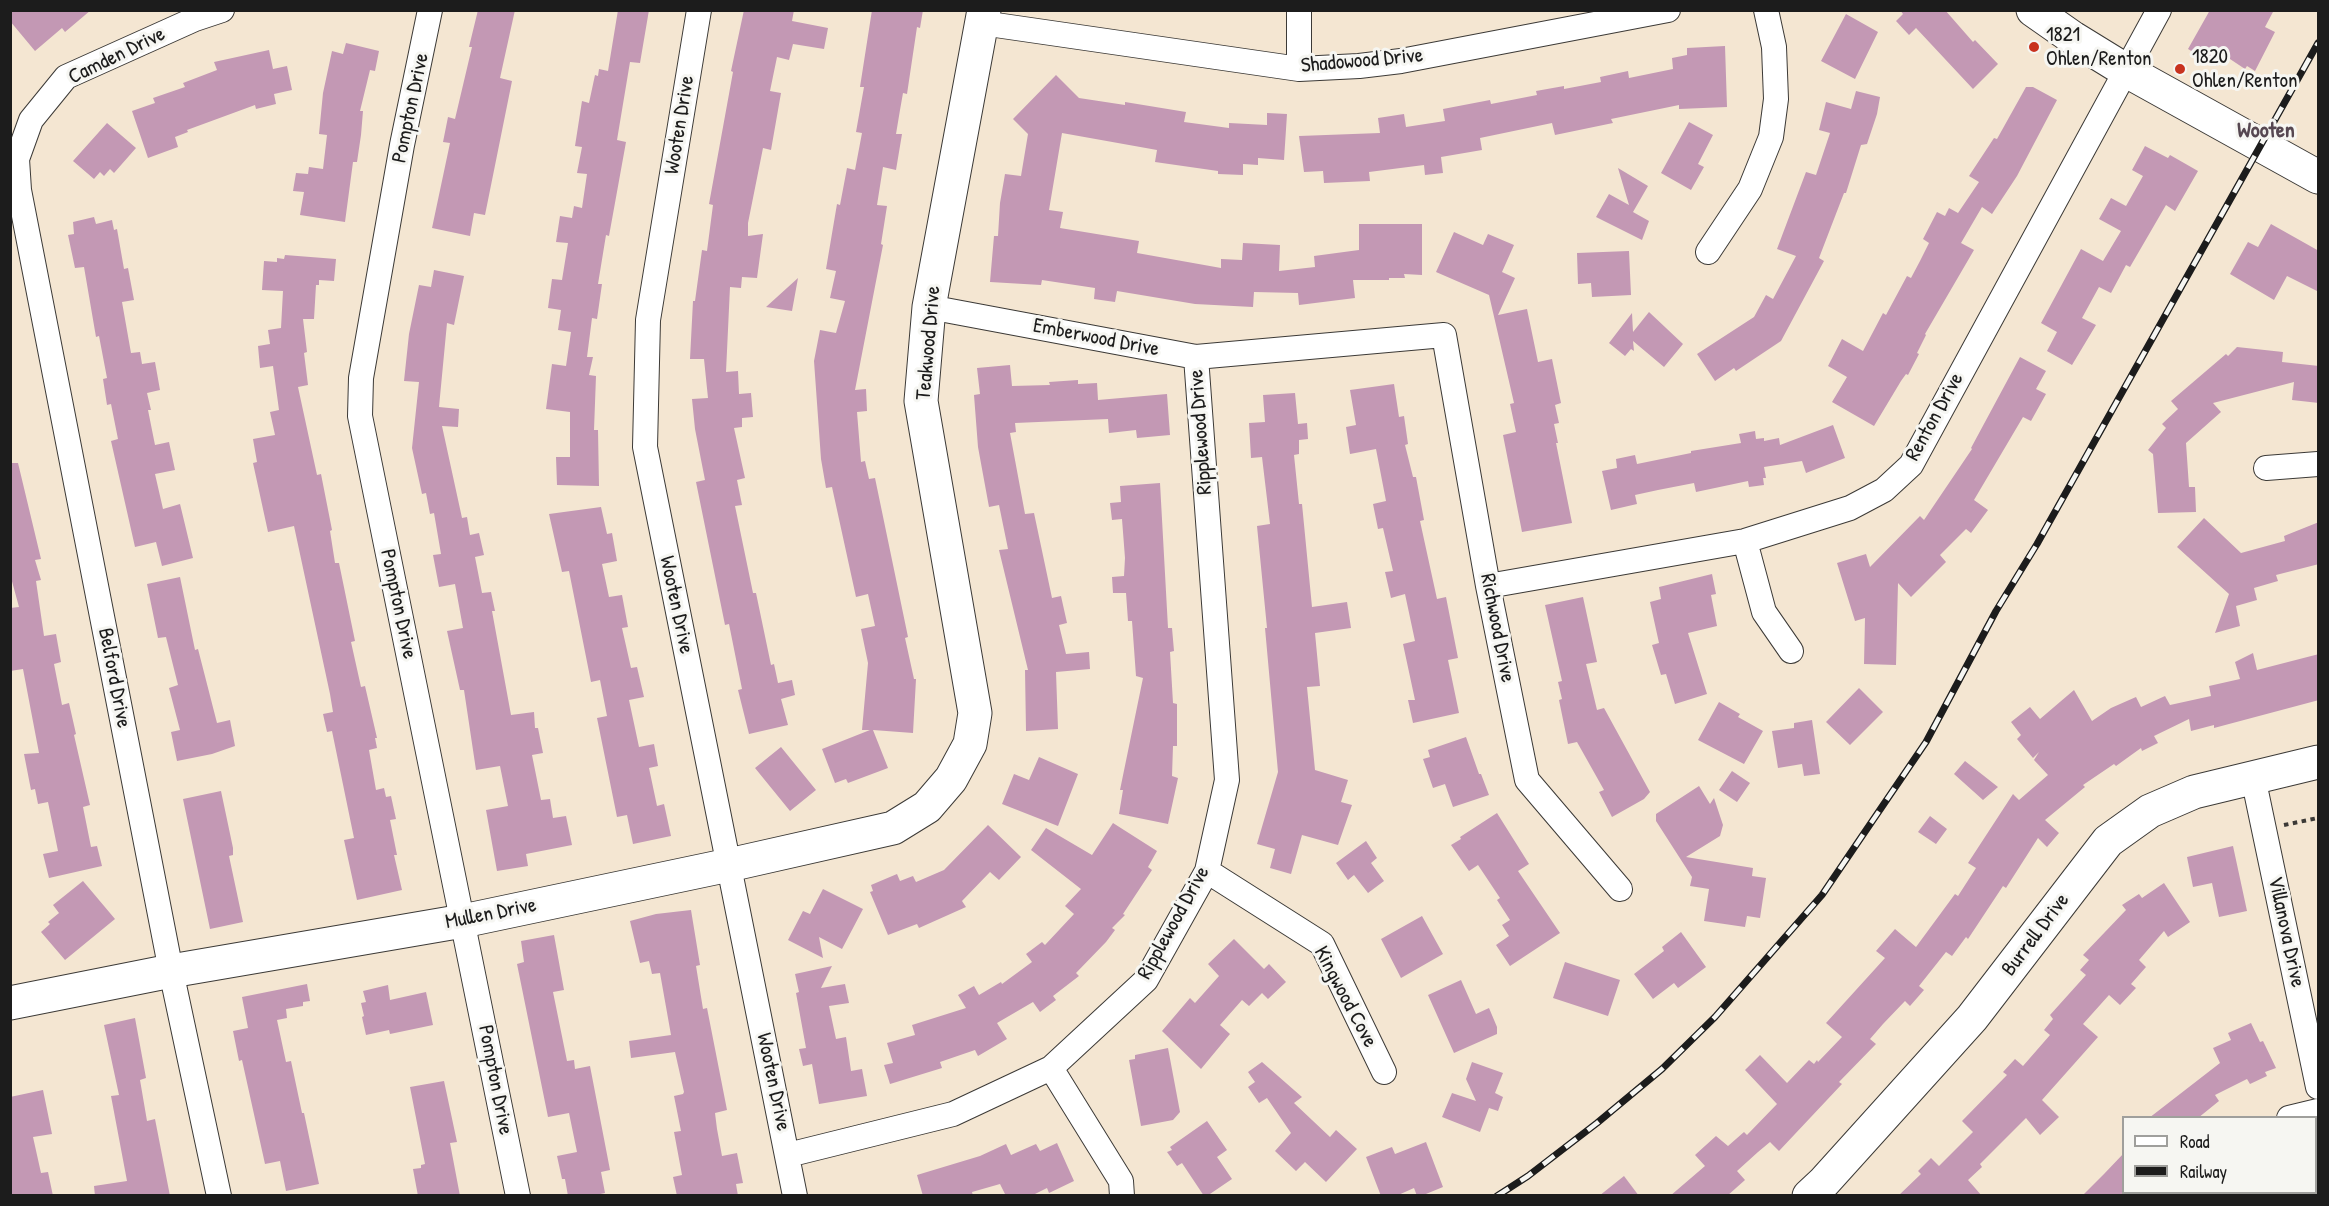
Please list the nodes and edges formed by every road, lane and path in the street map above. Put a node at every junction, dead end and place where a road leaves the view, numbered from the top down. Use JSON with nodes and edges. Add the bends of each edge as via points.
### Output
{"nodes":[{"id":1,"x":222,"y":10,"type":"edge"},
{"id":2,"x":699,"y":10,"type":"edge"},
{"id":3,"x":1299,"y":10,"type":"edge"},
{"id":4,"x":1668,"y":10,"type":"edge"},
{"id":5,"x":1766,"y":10,"type":"edge"},
{"id":6,"x":2033,"y":10,"type":"edge"},
{"id":7,"x":2159,"y":10,"type":"edge"},
{"id":8,"x":429,"y":11,"type":"edge"},
{"id":9,"x":1643,"y":13,"type":"edge"},
{"id":10,"x":191,"y":15,"type":"edge"},
{"id":11,"x":983,"y":17,"type":"edge"},
{"id":12,"x":1299,"y":69,"type":"junction"},
{"id":13,"x":2125,"y":70,"type":"junction"},
{"id":14,"x":17,"y":159,"type":"joint"},
{"id":15,"x":2319,"y":177,"type":"edge"},
{"id":16,"x":1708,"y":252,"type":"dead end"},
{"id":17,"x":929,"y":307,"type":"junction"},
{"id":18,"x":1444,"y":335,"type":"joint"},
{"id":19,"x":1196,"y":357,"type":"junction"},
{"id":20,"x":2319,"y":464,"type":"edge"},
{"id":21,"x":2266,"y":468,"type":"dead end"},
{"id":22,"x":1745,"y":541,"type":"junction"},
{"id":23,"x":1488,"y":586,"type":"junction"},
{"id":24,"x":1791,"y":651,"type":"dead end"},
{"id":25,"x":2319,"y":762,"type":"edge"},
{"id":26,"x":2253,"y":777,"type":"junction"},
{"id":27,"x":951,"y":779,"type":"joint"},
{"id":28,"x":2319,"y":818,"type":"edge"},
{"id":29,"x":2265,"y":829,"type":"junction"},
{"id":30,"x":729,"y":866,"type":"junction"},
{"id":31,"x":1207,"y":871,"type":"junction"},
{"id":32,"x":1620,"y":889,"type":"dead end"},
{"id":33,"x":463,"y":921,"type":"junction"},
{"id":34,"x":171,"y":971,"type":"junction"},
{"id":35,"x":10,"y":1004,"type":"edge"},
{"id":36,"x":1051,"y":1068,"type":"junction"},
{"id":37,"x":1384,"y":1072,"type":"dead end"},
{"id":38,"x":2319,"y":1087,"type":"edge"},
{"id":39,"x":2319,"y":1111,"type":"edge"},
{"id":40,"x":2298,"y":1116,"type":"edge"},
{"id":41,"x":788,"y":1155,"type":"junction"},
{"id":42,"x":219,"y":1196,"type":"edge"},
{"id":43,"x":518,"y":1196,"type":"edge"},
{"id":44,"x":795,"y":1196,"type":"edge"},
{"id":45,"x":1122,"y":1196,"type":"edge"},
{"id":46,"x":1809,"y":1196,"type":"edge"}],
"edges":[{"from":1,"to":10,"type":"street","name":"Camden Drive"},
{"from":2,"to":30,"type":"street","name":"Wooten Drive","via":[[648,320],[645,447]]},
{"from":3,"to":12,"type":"street"},
{"from":4,"to":9,"type":"street","name":"Shadowood Drive"},
{"from":5,"to":16,"type":"street","via":[[1774,47],[1776,99],[1772,137],[1750,189]]},
{"from":6,"to":13,"type":"street"},
{"from":7,"to":13,"type":"street","name":"Renton Drive"},
{"from":8,"to":33,"type":"street","name":"Pompton Drive","via":[[361,378],[360,416]]},
{"from":9,"to":12,"type":"street","name":"Shadowood Drive","via":[[1401,62]]},
{"from":10,"to":14,"type":"street","name":"Camden Drive","via":[[66,77],[32,120]]},
{"from":11,"to":12,"type":"street","name":"Shadowood Drive"},
{"from":11,"to":17,"type":"street","name":"Teakwood Drive"},
{"from":13,"to":15,"type":"street"},
{"from":13,"to":22,"type":"street","name":"Renton Drive","via":[[1911,465],[1884,490],[1850,508]]},
{"from":14,"to":34,"type":"street","name":"Belford Drive","via":[[19,190]]},
{"from":17,"to":19,"type":"street","name":"Emberwood Drive"},
{"from":17,"to":27,"type":"street","name":"Teakwood Drive","via":[[921,400],[975,713],[970,744]]},
{"from":18,"to":19,"type":"street","name":"Emberwood Drive"},
{"from":18,"to":23,"type":"street","name":"Richwood Drive"},
{"from":19,"to":31,"type":"street","name":"Ripplewood Drive","via":[[1227,780]]},
{"from":20,"to":21,"type":"street"},
{"from":22,"to":23,"type":"street","name":"Renton Drive"},
{"from":22,"to":24,"type":"street","via":[[1764,612]]},
{"from":23,"to":32,"type":"street","name":"Richwood Drive","via":[[1527,780]]},
{"from":25,"to":26,"type":"street","name":"Burrell Drive"},
{"from":26,"to":29,"type":"street","name":"Villanova Drive"},
{"from":26,"to":46,"type":"street","name":"Burrell Drive","via":[[2194,792],[2150,811],[2108,842],[1972,1018]]},
{"from":27,"to":30,"type":"street","name":"Mullen Drive","via":[[927,807],[892,828]]},
{"from":28,"to":29,"type":"path"},
{"from":29,"to":38,"type":"street","name":"Villanova Drive"},
{"from":30,"to":33,"type":"street","name":"Mullen Drive"},
{"from":30,"to":41,"type":"street","name":"Wooten Drive"},
{"from":31,"to":36,"type":"street","name":"Ripplewood Drive","via":[[1146,980]]},
{"from":31,"to":37,"type":"street","name":"Kingwood Cove","via":[[1322,944]]},
{"from":33,"to":34,"type":"street","name":"Mullen Drive"},
{"from":33,"to":43,"type":"street","name":"Pompton Drive"},
{"from":34,"to":35,"type":"street","name":"Mullen Drive"},
{"from":34,"to":42,"type":"street","name":"Belford Drive"},
{"from":36,"to":41,"type":"street","name":"Ripplewood Drive","via":[[953,1114]]},
{"from":36,"to":45,"type":"street","via":[[1121,1181]]},
{"from":39,"to":40,"type":"street"},
{"from":41,"to":44,"type":"street","name":"Wooten Drive"}]}
